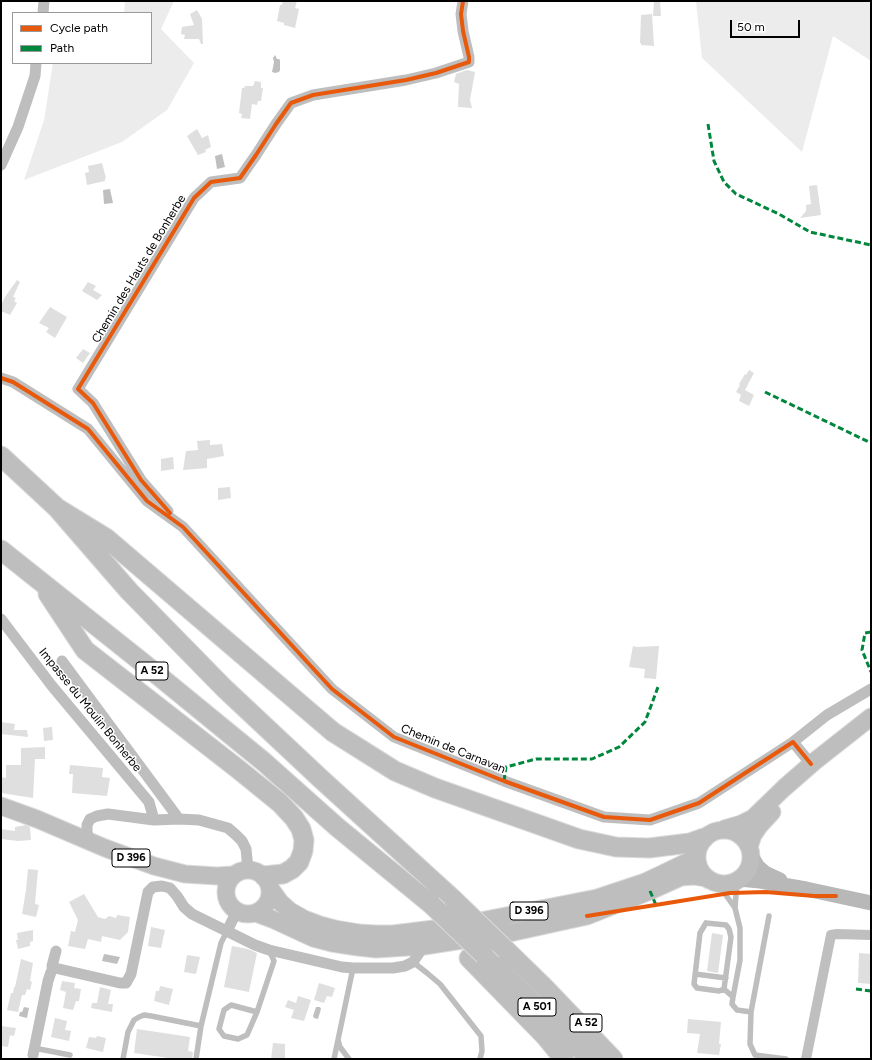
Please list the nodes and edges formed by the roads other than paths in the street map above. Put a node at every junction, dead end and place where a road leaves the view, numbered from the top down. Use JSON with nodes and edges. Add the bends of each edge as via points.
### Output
{"nodes":[{"id":1,"x":44,"y":1,"type":"edge"},
{"id":2,"x":463,"y":1,"type":"edge"},
{"id":3,"x":43,"y":12,"type":"edge"},
{"id":4,"x":36,"y":64,"type":"edge"},
{"id":5,"x":1,"y":165,"type":"edge"},
{"id":6,"x":1,"y":378,"type":"edge"},
{"id":7,"x":1,"y":456,"type":"edge"},
{"id":8,"x":57,"y":508,"type":"junction"},
{"id":9,"x":183,"y":527,"type":"junction"},
{"id":10,"x":1,"y":550,"type":"edge"},
{"id":11,"x":40,"y":581,"type":"junction"},
{"id":12,"x":1,"y":620,"type":"edge"},
{"id":13,"x":62,"y":661,"type":"dead end"},
{"id":14,"x":871,"y":689,"type":"edge"},
{"id":15,"x":871,"y":718,"type":"edge"},
{"id":16,"x":793,"y":742,"type":"junction"},
{"id":17,"x":811,"y":764,"type":"junction"},
{"id":18,"x":1,"y":806,"type":"edge"},
{"id":19,"x":179,"y":818,"type":"junction"},
{"id":20,"x":154,"y":820,"type":"junction"},
{"id":21,"x":337,"y":827,"type":"joint"},
{"id":22,"x":724,"y":829,"type":"junction"},
{"id":23,"x":84,"y":840,"type":"junction"},
{"id":24,"x":700,"y":846,"type":"junction"},
{"id":25,"x":750,"y":851,"type":"junction"},
{"id":26,"x":185,"y":874,"type":"junction"},
{"id":27,"x":232,"y":875,"type":"junction"},
{"id":28,"x":261,"y":878,"type":"junction"},
{"id":29,"x":738,"y":880,"type":"junction"},
{"id":30,"x":714,"y":882,"type":"junction"},
{"id":31,"x":806,"y":889,"type":"junction"},
{"id":32,"x":226,"y":896,"type":"junction"},
{"id":33,"x":871,"y":904,"type":"edge"},
{"id":34,"x":735,"y":908,"type":"junction"},
{"id":35,"x":237,"y":911,"type":"junction"},
{"id":36,"x":256,"y":913,"type":"junction"},
{"id":37,"x":769,"y":916,"type":"dead end"},
{"id":38,"x":227,"y":931,"type":"junction"},
{"id":39,"x":424,"y":946,"type":"junction"},
{"id":40,"x":269,"y":950,"type":"junction"},
{"id":41,"x":56,"y":951,"type":"dead end"},
{"id":42,"x":476,"y":957,"type":"junction"},
{"id":43,"x":413,"y":962,"type":"junction"},
{"id":44,"x":353,"y":968,"type":"junction"},
{"id":45,"x":53,"y":969,"type":"junction"},
{"id":46,"x":695,"y":974,"type":"junction"},
{"id":47,"x":726,"y":978,"type":"junction"},
{"id":48,"x":544,"y":987,"type":"junction"},
{"id":49,"x":724,"y":989,"type":"junction"},
{"id":50,"x":733,"y":997,"type":"junction"},
{"id":51,"x":257,"y":1012,"type":"junction"},
{"id":52,"x":751,"y":1012,"type":"junction"},
{"id":53,"x":201,"y":1026,"type":"junction"},
{"id":54,"x":338,"y":1040,"type":"junction"},
{"id":55,"x":34,"y":1051,"type":"joint"},
{"id":56,"x":70,"y":1055,"type":"dead end"},
{"id":57,"x":123,"y":1059,"type":"edge"},
{"id":58,"x":196,"y":1059,"type":"edge"},
{"id":59,"x":334,"y":1059,"type":"edge"},
{"id":60,"x":349,"y":1059,"type":"edge"},
{"id":61,"x":480,"y":1059,"type":"edge"},
{"id":62,"x":564,"y":1059,"type":"edge"},
{"id":63,"x":590,"y":1059,"type":"edge"},
{"id":64,"x":613,"y":1059,"type":"edge"},
{"id":65,"x":627,"y":1059,"type":"edge"},
{"id":66,"x":786,"y":1059,"type":"edge"}],
"edges":[{"from":1,"to":3,"type":"street"},
{"from":2,"to":9,"type":"street","name":"Chemin des Hauts de Bonherbe","via":[[461,14],[468,62],[436,73],[399,81],[314,95],[291,104],[240,178],[212,182],[194,198],[78,389],[93,403],[141,480]]},
{"from":4,"to":5,"type":"street","via":[[35,76],[18,127]]},
{"from":6,"to":9,"type":"street","name":"Chemin de Carnavan","via":[[13,382],[88,429],[147,501]]},
{"from":7,"to":8,"type":"highway","number":"A 52"},
{"from":8,"to":24,"type":"highway","via":[[106,538],[332,732],[395,771],[435,788],[579,839],[616,847],[649,848],[690,843]]},
{"from":8,"to":48,"type":"highway","number":"A 52","bridge":true,"via":[[129,591],[224,688],[454,900]]},
{"from":9,"to":16,"type":"street","name":"Chemin de Carnavan","via":[[332,689],[394,737],[604,817],[650,820],[699,803]]},
{"from":10,"to":11,"type":"highway","number":"A 52"},
{"from":11,"to":21,"type":"highway","number":"A 52","via":[[258,757]]},
{"from":11,"to":28,"type":"highway","via":[[85,650],[238,769],[280,803],[294,818],[304,840],[304,851],[299,862],[283,874]]},
{"from":12,"to":20,"type":"street","name":"Impasse du Moulin Bonherbe","via":[[52,686],[149,802]]},
{"from":13,"to":19,"type":"street"},
{"from":14,"to":16,"type":"street","name":"Chemin de Carnavan","via":[[827,715]]},
{"from":15,"to":17,"type":"main road"},
{"from":15,"to":25,"type":"main road","via":[[769,815],[753,835]]},
{"from":16,"to":17,"type":"street"},
{"from":17,"to":22,"type":"main road","via":[[753,818]]},
{"from":18,"to":23,"type":"main road","number":"D 396"},
{"from":19,"to":20,"type":"street"},
{"from":19,"to":28,"type":"street","via":[[199,820],[228,828],[242,841]]},
{"from":20,"to":23,"type":"street","via":[[108,814],[97,816],[90,819]]},
{"from":21,"to":42,"type":"highway","number":"A 501","bridge":true,"via":[[425,906]]},
{"from":22,"to":24,"type":"main road","via":[[710,833]]},
{"from":22,"to":25,"type":"main road","via":[[744,838]]},
{"from":23,"to":26,"type":"main road","number":"D 396","via":[[154,866]]},
{"from":24,"to":28,"type":"main road","number":"D 396","via":[[689,862],[597,898],[450,927],[393,934],[335,929],[304,919],[290,912]]},
{"from":24,"to":30,"type":"main road","via":[[698,864],[702,873]]},
{"from":25,"to":29,"type":"main road","via":[[750,866]]},
{"from":25,"to":31,"type":"main road","via":[[758,867],[765,873]]},
{"from":26,"to":27,"type":"main road","number":"D 396"},
{"from":26,"to":32,"type":"main road","number":"D 396"},
{"from":27,"to":28,"type":"main road","via":[[240,871]]},
{"from":27,"to":32,"type":"main road","via":[[228,881]]},
{"from":28,"to":36,"type":"main road","via":[[270,895],[264,908]]},
{"from":29,"to":30,"type":"main road","via":[[729,884]]},
{"from":29,"to":31,"type":"main road"},
{"from":29,"to":34,"type":"lane"},
{"from":30,"to":34,"type":"lane"},
{"from":30,"to":39,"type":"main road","number":"D 396","via":[[694,876],[681,877],[587,916],[514,932]]},
{"from":31,"to":33,"type":"main road"},
{"from":32,"to":35,"type":"main road","via":[[232,908]]},
{"from":34,"to":50,"type":"lane","via":[[740,928],[740,960]]},
{"from":35,"to":36,"type":"main road","via":[[244,914]]},
{"from":35,"to":38,"type":"street"},
{"from":36,"to":39,"type":"main road","number":"D 396","via":[[313,938],[332,943],[376,949]]},
{"from":37,"to":52,"type":"lane"},
{"from":38,"to":40,"type":"street"},
{"from":38,"to":45,"type":"street","via":[[192,914],[170,888],[154,887],[148,892],[131,974],[126,983]]},
{"from":38,"to":53,"type":"lane","via":[[221,944]]},
{"from":39,"to":43,"type":"street"},
{"from":40,"to":44,"type":"street"},
{"from":40,"to":51,"type":"lane","via":[[274,961]]},
{"from":41,"to":45,"type":"street"},
{"from":42,"to":62,"type":"highway"},
{"from":42,"to":63,"type":"highway","number":"A 501"},
{"from":43,"to":44,"type":"street","via":[[393,968]]},
{"from":43,"to":61,"type":"lane","via":[[440,984],[481,1036]]},
{"from":44,"to":54,"type":"lane"},
{"from":45,"to":55,"type":"street"},
{"from":46,"to":47,"type":"lane"},
{"from":46,"to":47,"type":"lane","via":[[700,933],[706,923],[726,925],[731,937]]},
{"from":46,"to":49,"type":"lane","via":[[694,984],[697,988],[719,991]]},
{"from":47,"to":49,"type":"lane"},
{"from":48,"to":64,"type":"highway","number":"A 501"},
{"from":48,"to":65,"type":"highway","number":"A 52"},
{"from":49,"to":50,"type":"lane"},
{"from":50,"to":52,"type":"lane","via":[[732,1004],[738,1010]]},
{"from":51,"to":51,"type":"lane","via":[[247,1035],[238,1039],[224,1036],[219,1029],[224,1010],[231,1006]]},
{"from":52,"to":66,"type":"lane","via":[[750,1044],[755,1055]]},
{"from":53,"to":57,"type":"lane","via":[[151,1016],[139,1017],[134,1020],[128,1032]]},
{"from":53,"to":58,"type":"lane"},
{"from":54,"to":59,"type":"lane"},
{"from":54,"to":60,"type":"lane"},
{"from":55,"to":56,"type":"lane"}]}
